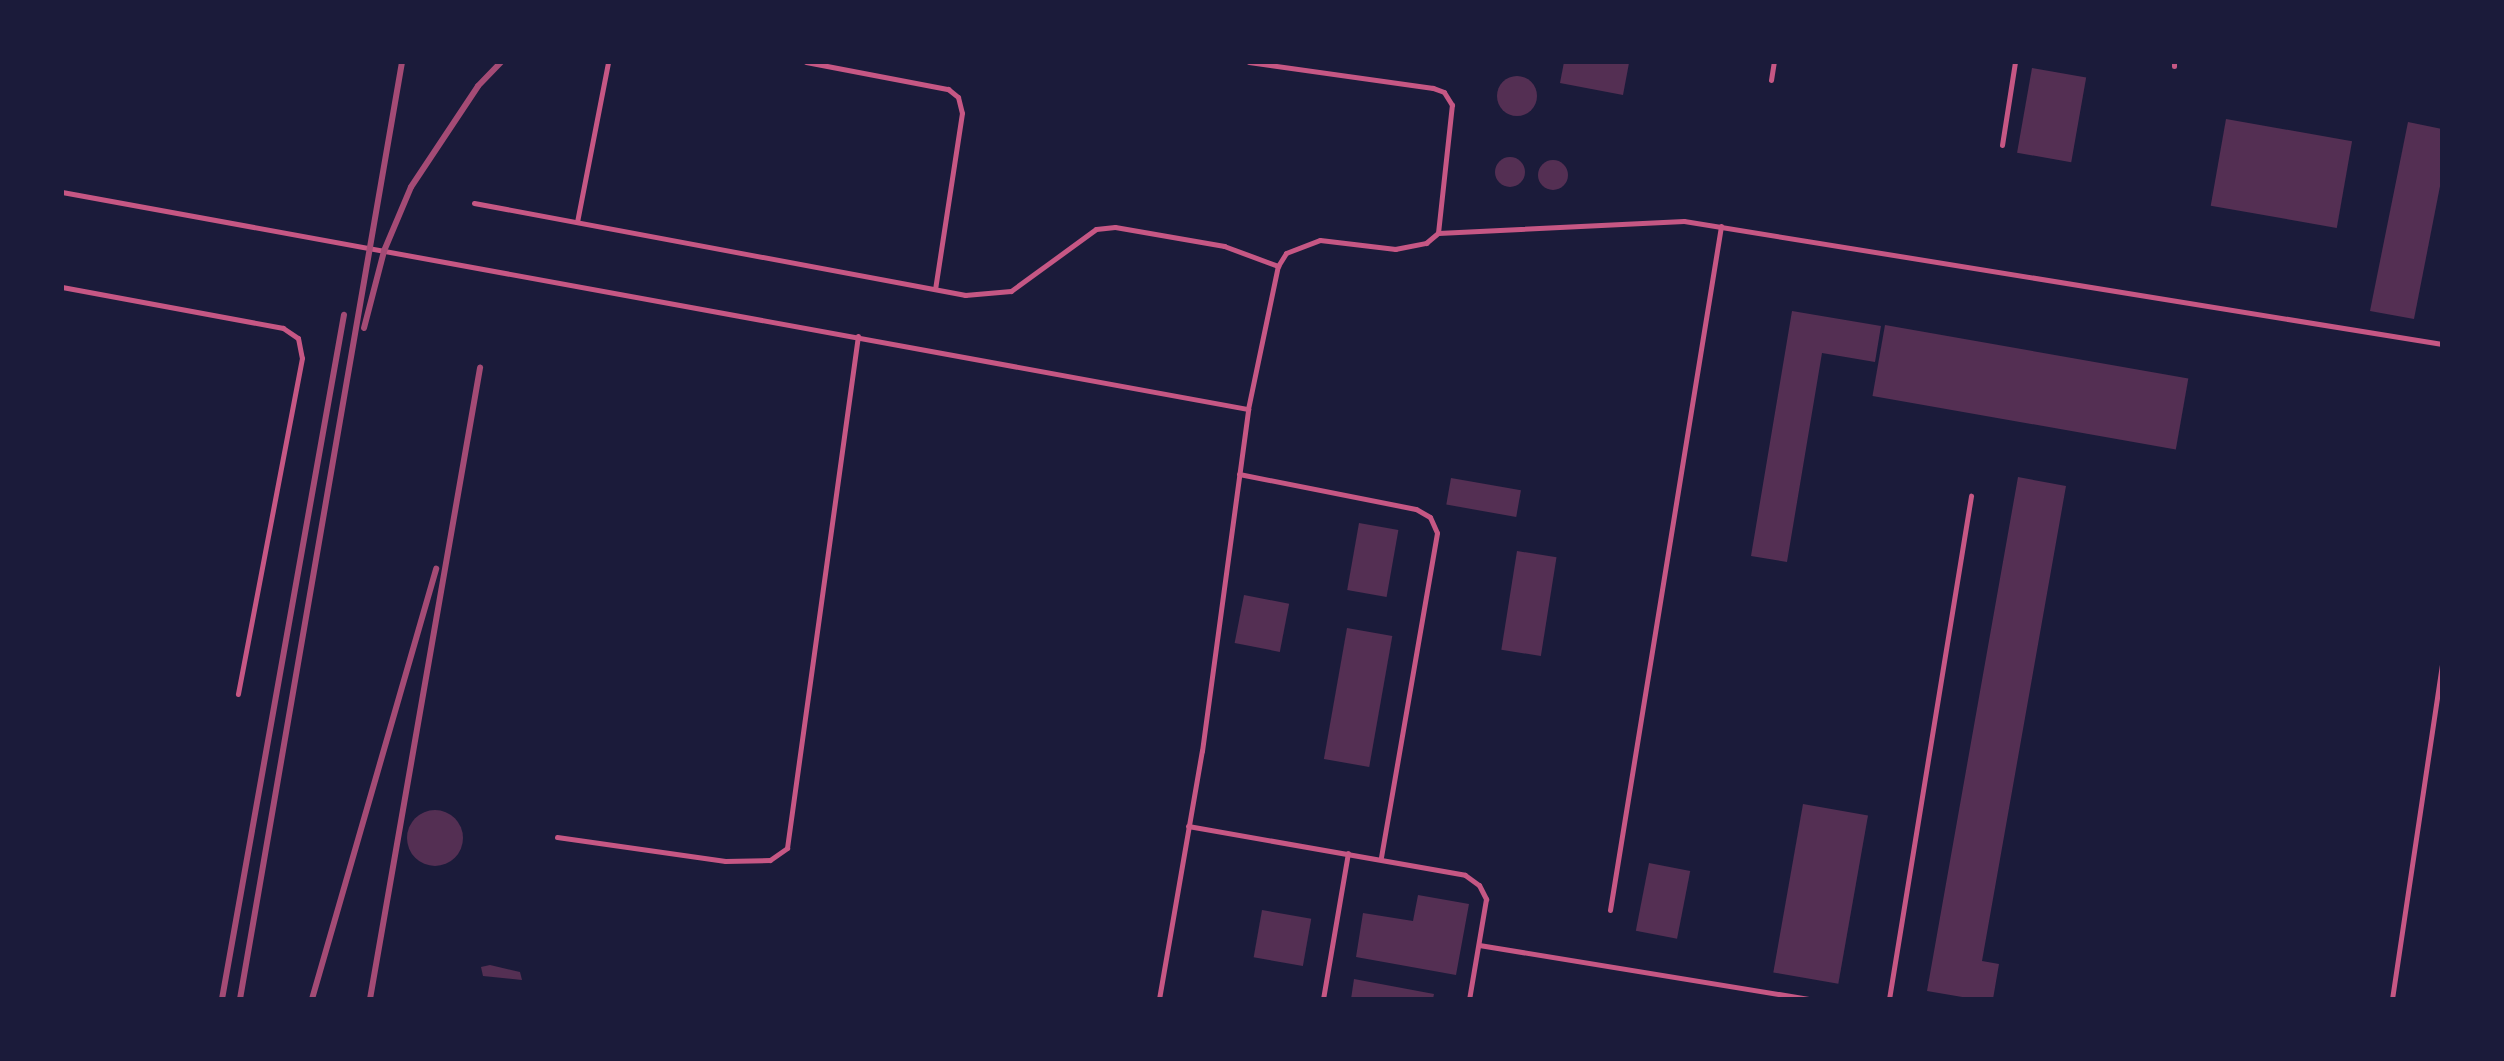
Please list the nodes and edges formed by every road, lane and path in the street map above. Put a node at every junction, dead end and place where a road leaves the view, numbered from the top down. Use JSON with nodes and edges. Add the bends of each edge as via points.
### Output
{"nodes":[{"id":1,"x":608,"y":62,"type":"edge"},
{"id":2,"x":806,"y":62,"type":"edge"},
{"id":3,"x":1249,"y":62,"type":"edge"},
{"id":4,"x":1774,"y":62,"type":"edge"},
{"id":5,"x":2015,"y":62,"type":"edge"},
{"id":6,"x":1771,"y":80,"type":"dead end"},
{"id":7,"x":2002,"y":145,"type":"dead end"},
{"id":8,"x":62,"y":192,"type":"edge"},
{"id":9,"x":474,"y":203,"type":"dead end"},
{"id":10,"x":577,"y":222,"type":"junction"},
{"id":11,"x":1721,"y":226,"type":"junction"},
{"id":12,"x":1438,"y":233,"type":"junction"},
{"id":13,"x":1278,"y":266,"type":"junction"},
{"id":14,"x":62,"y":287,"type":"edge"},
{"id":15,"x":935,"y":289,"type":"junction"},
{"id":16,"x":858,"y":336,"type":"junction"},
{"id":17,"x":2442,"y":344,"type":"edge"},
{"id":18,"x":1248,"y":409,"type":"junction"},
{"id":19,"x":1239,"y":474,"type":"junction"},
{"id":20,"x":1971,"y":496,"type":"dead end"},
{"id":21,"x":2442,"y":665,"type":"edge"},
{"id":22,"x":238,"y":694,"type":"dead end"},
{"id":23,"x":1188,"y":826,"type":"junction"},
{"id":24,"x":557,"y":837,"type":"dead end"},
{"id":25,"x":1348,"y":853,"type":"junction"},
{"id":26,"x":1381,"y":858,"type":"junction"},
{"id":27,"x":1610,"y":910,"type":"dead end"},
{"id":28,"x":1479,"y":945,"type":"junction"},
{"id":29,"x":1159,"y":999,"type":"edge"},
{"id":30,"x":1323,"y":999,"type":"edge"},
{"id":31,"x":1469,"y":999,"type":"edge"},
{"id":32,"x":1809,"y":999,"type":"edge"},
{"id":33,"x":1889,"y":999,"type":"edge"},
{"id":34,"x":2392,"y":999,"type":"edge"}],
"edges":[{"from":1,"to":10,"type":"lane"},
{"from":2,"to":15,"type":"lane","via":[[948,89],[958,97],[962,113]]},
{"from":3,"to":12,"type":"lane","via":[[1444,92],[1452,105]]},
{"from":4,"to":6,"type":"lane"},
{"from":5,"to":7,"type":"lane"},
{"from":8,"to":16,"type":"lane"},
{"from":9,"to":10,"type":"lane"},
{"from":10,"to":15,"type":"lane"},
{"from":11,"to":12,"type":"lane","via":[[1633,221]]},
{"from":11,"to":17,"type":"lane"},
{"from":11,"to":27,"type":"lane"},
{"from":12,"to":13,"type":"lane","via":[[1426,243],[1395,249],[1320,240],[1286,253]]},
{"from":13,"to":15,"type":"lane","via":[[1224,246],[1115,227],[1096,229],[1011,291],[978,295]]},
{"from":13,"to":18,"type":"lane"},
{"from":14,"to":22,"type":"lane","via":[[283,328],[298,338],[302,358]]},
{"from":16,"to":18,"type":"lane"},
{"from":16,"to":24,"type":"lane","via":[[787,848],[770,860],[725,861]]},
{"from":18,"to":19,"type":"lane"},
{"from":19,"to":23,"type":"lane"},
{"from":19,"to":26,"type":"lane","via":[[1416,509],[1430,517],[1437,533]]},
{"from":20,"to":33,"type":"lane"},
{"from":21,"to":34,"type":"lane"},
{"from":23,"to":25,"type":"lane"},
{"from":23,"to":29,"type":"lane"},
{"from":25,"to":26,"type":"lane"},
{"from":25,"to":30,"type":"lane"},
{"from":26,"to":28,"type":"lane","via":[[1465,875],[1479,885],[1486,899]]},
{"from":28,"to":31,"type":"lane"},
{"from":28,"to":32,"type":"lane"}]}
